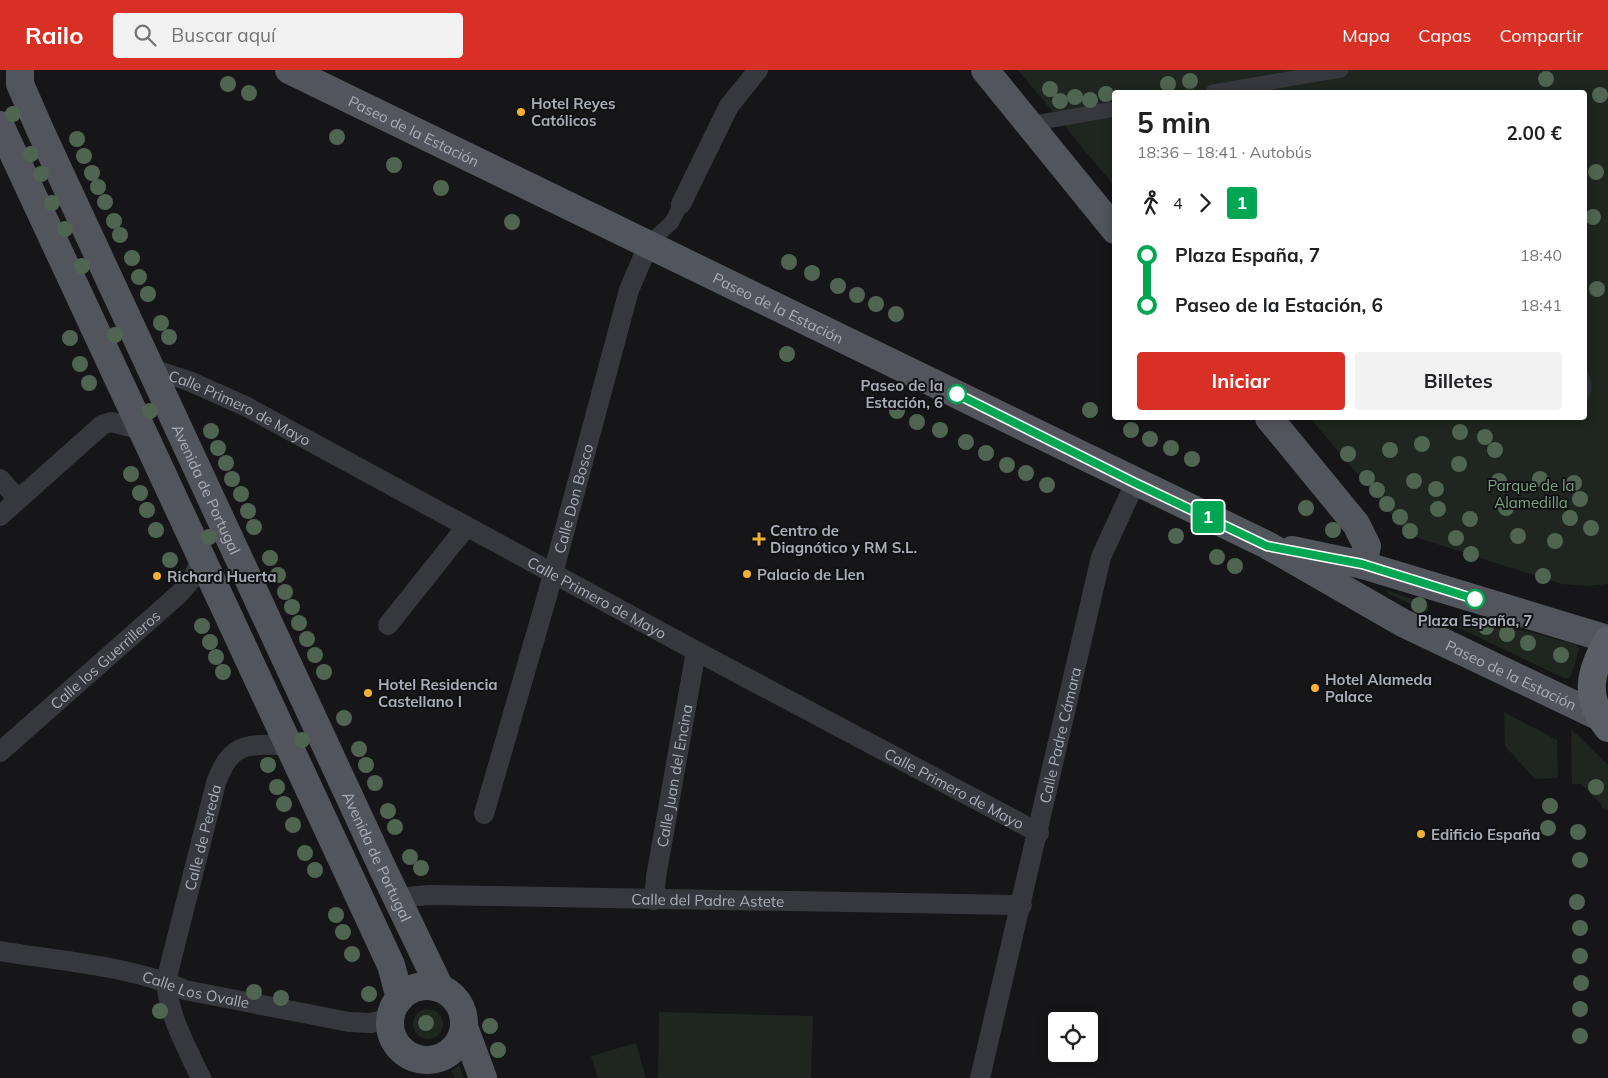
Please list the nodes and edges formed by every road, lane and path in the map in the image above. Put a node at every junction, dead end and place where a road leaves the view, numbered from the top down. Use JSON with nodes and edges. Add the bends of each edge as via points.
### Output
{"nodes":[{"id":1,"x":20,"y":70,"type":"edge"},
{"id":2,"x":289,"y":70,"type":"edge"},
{"id":3,"x":758,"y":70,"type":"edge"},
{"id":4,"x":985,"y":70,"type":"edge"},
{"id":5,"x":1341,"y":70,"type":"edge"},
{"id":6,"x":1225,"y":90,"type":"edge"},
{"id":7,"x":1112,"y":110,"type":"edge"},
{"id":8,"x":1029,"y":124,"type":"junction"},
{"id":9,"x":0,"y":125,"type":"edge"},
{"id":10,"x":682,"y":204,"type":"joint"},
{"id":11,"x":1112,"y":226,"type":"edge"},
{"id":12,"x":649,"y":243,"type":"junction"},
{"id":13,"x":152,"y":370,"type":"junction"},
{"id":14,"x":1271,"y":420,"type":"edge"},
{"id":15,"x":142,"y":430,"type":"junction"},
{"id":16,"x":0,"y":479,"type":"edge"},
{"id":17,"x":1135,"y":483,"type":"junction"},
{"id":18,"x":18,"y":499,"type":"junction"},
{"id":19,"x":0,"y":516,"type":"edge"},
{"id":20,"x":466,"y":527,"type":"junction"},
{"id":21,"x":1267,"y":546,"type":"junction"},
{"id":22,"x":202,"y":560,"type":"junction"},
{"id":23,"x":1362,"y":564,"type":"junction"},
{"id":24,"x":552,"y":573,"type":"junction"},
{"id":25,"x":1326,"y":579,"type":"junction"},
{"id":26,"x":388,"y":625,"type":"dead end"},
{"id":27,"x":1608,"y":639,"type":"edge"},
{"id":28,"x":696,"y":651,"type":"junction"},
{"id":29,"x":1603,"y":722,"type":"edge"},
{"id":30,"x":289,"y":745,"type":"junction"},
{"id":31,"x":0,"y":752,"type":"edge"},
{"id":32,"x":484,"y":814,"type":"dead end"},
{"id":33,"x":1038,"y":833,"type":"junction"},
{"id":34,"x":396,"y":898,"type":"junction"},
{"id":35,"x":654,"y":900,"type":"junction"},
{"id":36,"x":1022,"y":905,"type":"junction"},
{"id":37,"x":0,"y":951,"type":"edge"},
{"id":38,"x":166,"y":982,"type":"junction"},
{"id":39,"x":440,"y":988,"type":"junction"},
{"id":40,"x":395,"y":1008,"type":"junction"},
{"id":41,"x":464,"y":1027,"type":"junction"},
{"id":42,"x":429,"y":1069,"type":"edge"},
{"id":43,"x":201,"y":1078,"type":"edge"},
{"id":44,"x":483,"y":1078,"type":"edge"},
{"id":45,"x":980,"y":1078,"type":"edge"}],
"edges":[{"from":1,"to":13,"type":"main road","name":"Avenida de Portugal","via":[[20,84],[41,132]]},
{"from":2,"to":12,"type":"main road","name":"Paseo de la Estación"},
{"from":3,"to":10,"type":"street","via":[[729,106]]},
{"from":4,"to":8,"type":"main road"},
{"from":5,"to":6,"type":"street"},
{"from":7,"to":8,"type":"street"},
{"from":8,"to":11,"type":"main road"},
{"from":9,"to":15,"type":"main road"},
{"from":10,"to":12,"type":"street","via":[[672,222]]},
{"from":12,"to":17,"type":"main road","name":"Paseo de la Estación"},
{"from":12,"to":24,"type":"street","name":"Calle Don Bosco","via":[[629,290]]},
{"from":13,"to":20,"type":"street","name":"Calle Primero de Mayo","via":[[189,381],[245,406]]},
{"from":13,"to":34,"type":"main road","name":"Avenida de Portugal"},
{"from":14,"to":23,"type":"main road","via":[[1356,524],[1367,546]]},
{"from":15,"to":18,"type":"street","via":[[111,422],[102,425]]},
{"from":15,"to":22,"type":"main road"},
{"from":16,"to":18,"type":"street"},
{"from":17,"to":21,"type":"main road","name":"Paseo de la Estación"},
{"from":17,"to":33,"type":"street","name":"Calle Padre Cámara","via":[[1101,557]]},
{"from":18,"to":19,"type":"street"},
{"from":20,"to":24,"type":"street","name":"Calle Primero de Mayo"},
{"from":20,"to":26,"type":"street"},
{"from":21,"to":23,"type":"main road","name":"Paseo de la Estación"},
{"from":21,"to":25,"type":"main road","name":"Paseo de la Estación"},
{"from":22,"to":30,"type":"main road"},
{"from":22,"to":31,"type":"street","name":"Calle los Guerrilleros","via":[[179,594]]},
{"from":23,"to":25,"type":"main road"},
{"from":23,"to":27,"type":"main road","name":"Paseo de la Estación"},
{"from":24,"to":28,"type":"street","name":"Calle Primero de Mayo"},
{"from":24,"to":32,"type":"street","name":"Calle Don Bosco"},
{"from":25,"to":29,"type":"main road","name":"Paseo de la Estación","via":[[1404,623]]},
{"from":27,"to":29,"type":"highway","via":[[1595,662],[1591,691]]},
{"from":28,"to":33,"type":"street","name":"Calle Primero de Mayo"},
{"from":28,"to":35,"type":"street","name":"Calle Juan del Encina","via":[[657,867]]},
{"from":30,"to":38,"type":"street","name":"Calle de Pereda","via":[[249,745],[231,754],[221,767]]},
{"from":30,"to":40,"type":"main road","via":[[391,965]]},
{"from":33,"to":36,"type":"street","name":"Calle Padre Cámara"},
{"from":34,"to":35,"type":"street","name":"Calle del Padre Astete","via":[[429,894]]},
{"from":34,"to":39,"type":"main road","name":"Avenida de Portugal"},
{"from":35,"to":36,"type":"street","name":"Calle del Padre Astete"},
{"from":36,"to":45,"type":"street","name":"Calle Padre Cámara"},
{"from":37,"to":38,"type":"street","name":"Calle Los Ovalle"},
{"from":38,"to":40,"type":"street","name":"Calle Los Ovalle","via":[[185,990],[349,1022],[371,1023]]},
{"from":38,"to":43,"type":"street","via":[[168,1004]]},
{"from":39,"to":40,"type":"main road","via":[[418,986]]},
{"from":39,"to":41,"type":"main road","via":[[457,1001]]},
{"from":40,"to":42,"type":"main road","via":[[391,1032],[398,1045]]},
{"from":41,"to":42,"type":"main road","via":[[450,1052],[437,1058]]},
{"from":41,"to":44,"type":"main road"}]}
